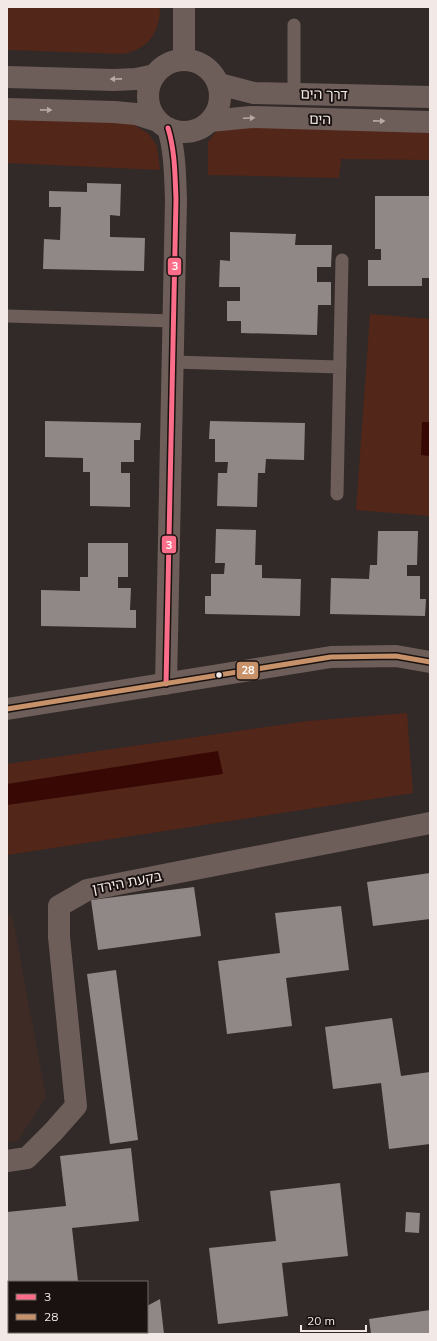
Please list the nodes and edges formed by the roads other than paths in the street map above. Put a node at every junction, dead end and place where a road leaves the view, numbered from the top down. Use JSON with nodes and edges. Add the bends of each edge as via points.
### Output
{"nodes":[{"id":1,"x":184,"y":7,"type":"edge"},
{"id":2,"x":294,"y":25,"type":"dead end"},
{"id":3,"x":184,"y":59,"type":"junction"},
{"id":4,"x":155,"y":74,"type":"junction"},
{"id":5,"x":7,"y":77,"type":"edge"},
{"id":6,"x":219,"y":84,"type":"junction"},
{"id":7,"x":294,"y":94,"type":"junction"},
{"id":8,"x":430,"y":97,"type":"edge"},
{"id":9,"x":7,"y":109,"type":"edge"},
{"id":10,"x":430,"y":122,"type":"edge"},
{"id":11,"x":208,"y":123,"type":"junction"},
{"id":12,"x":163,"y":125,"type":"junction"},
{"id":13,"x":176,"y":199,"type":"junction"},
{"id":14,"x":342,"y":260,"type":"dead end"},
{"id":15,"x":7,"y":316,"type":"edge"},
{"id":16,"x":174,"y":321,"type":"junction"},
{"id":17,"x":173,"y":362,"type":"junction"},
{"id":18,"x":340,"y":367,"type":"junction"},
{"id":19,"x":337,"y":494,"type":"dead end"},
{"id":20,"x":430,"y":662,"type":"edge"},
{"id":21,"x":166,"y":684,"type":"junction"},
{"id":22,"x":7,"y":709,"type":"edge"},
{"id":23,"x":430,"y":823,"type":"edge"},
{"id":24,"x":7,"y":1161,"type":"edge"}],
"edges":[{"from":1,"to":3,"type":"street"},
{"from":2,"to":7,"type":"lane"},
{"from":3,"to":4,"type":"street","via":[[173,61]]},
{"from":3,"to":6,"type":"street","via":[[196,61],[206,67],[214,74]]},
{"from":4,"to":5,"type":"street","one_way":true,"via":[[136,79],[114,80]]},
{"from":4,"to":12,"type":"street","via":[[148,90],[148,102],[152,112]]},
{"from":6,"to":7,"type":"street","name":"דרך הים","via":[[254,93]]},
{"from":6,"to":11,"type":"street","via":[[220,102],[217,112]]},
{"from":7,"to":8,"type":"street","name":"דרך הים"},
{"from":9,"to":12,"type":"street","one_way":true,"via":[[136,114]]},
{"from":11,"to":10,"type":"street","name":"הים","one_way":true,"via":[[251,117]]},
{"from":11,"to":12,"type":"street","via":[[196,130],[184,132]]},
{"from":11,"to":13,"type":"street","via":[[185,153]]},
{"from":12,"to":13,"type":"street","via":[[172,141]]},
{"from":13,"to":16,"type":"street"},
{"from":14,"to":18,"type":"lane"},
{"from":15,"to":16,"type":"lane"},
{"from":16,"to":17,"type":"street"},
{"from":17,"to":18,"type":"lane"},
{"from":17,"to":21,"type":"street"},
{"from":18,"to":19,"type":"lane"},
{"from":20,"to":21,"type":"street","via":[[396,656],[331,657]]},
{"from":21,"to":22,"type":"street"},
{"from":23,"to":24,"type":"street","name":"בקעת הירדן","via":[[87,890],[59,906],[59,937],[76,1106],[27,1158]]}]}
